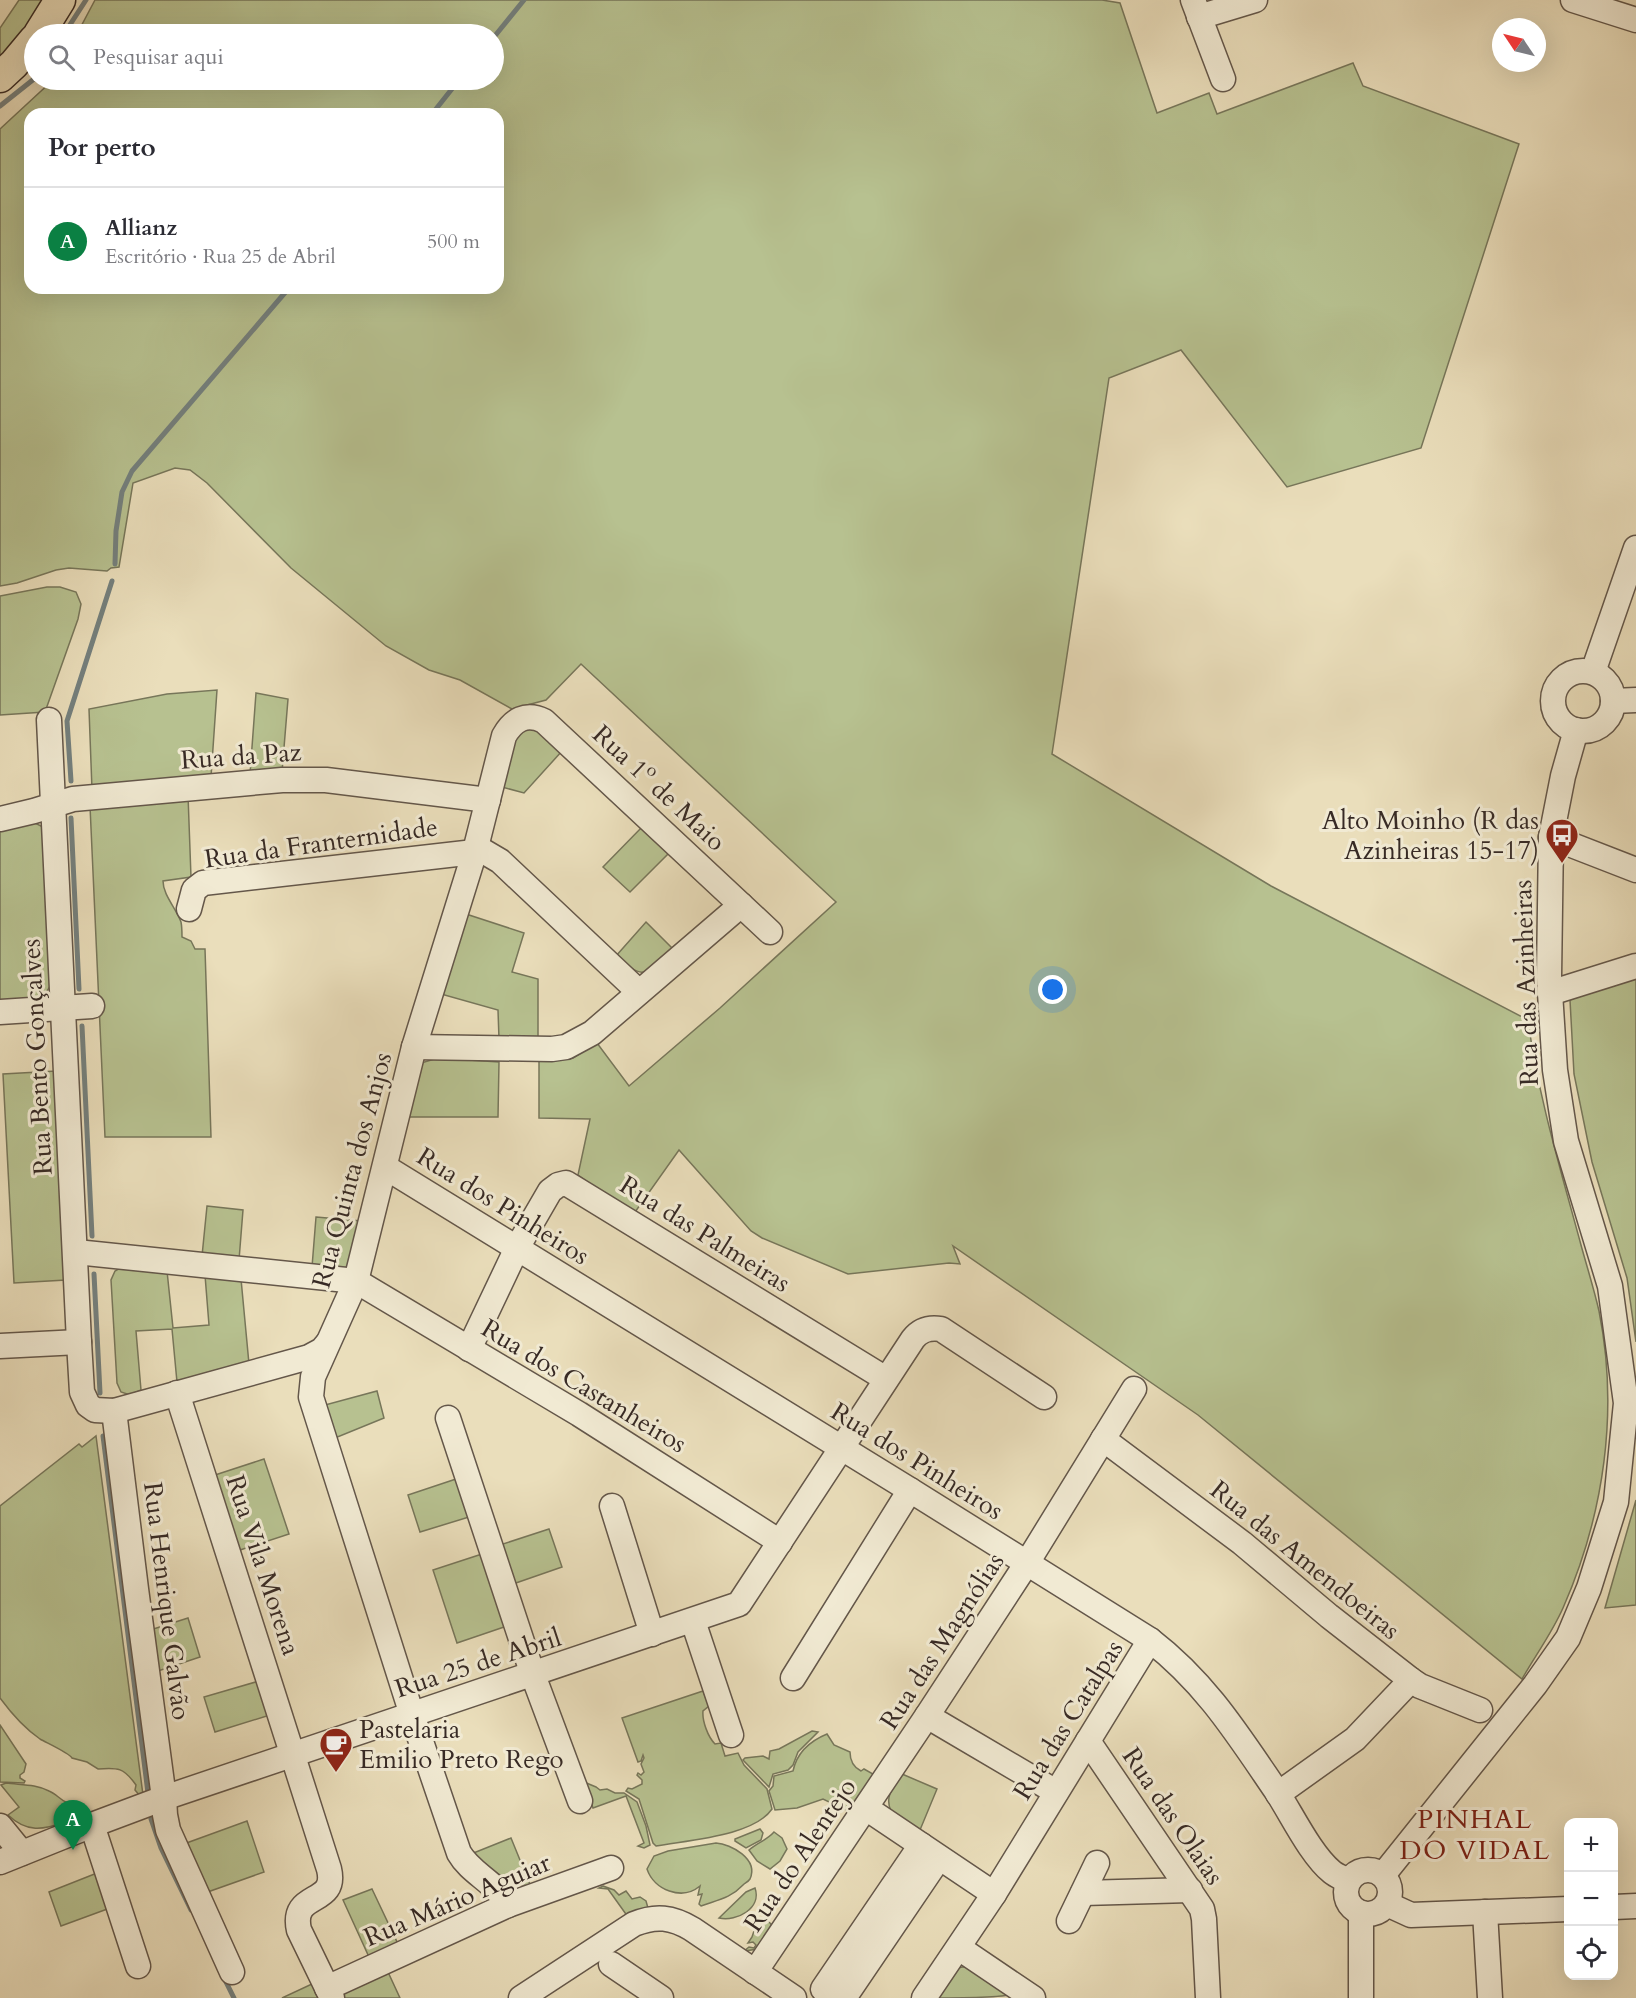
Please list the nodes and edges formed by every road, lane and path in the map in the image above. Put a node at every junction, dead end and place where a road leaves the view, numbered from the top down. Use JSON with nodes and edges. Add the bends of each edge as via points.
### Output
{"nodes":[{"id":1,"x":60,"y":0,"type":"edge"},
{"id":2,"x":1255,"y":0,"type":"edge"},
{"id":3,"x":1573,"y":0,"type":"edge"},
{"id":4,"x":1196,"y":8,"type":"edge"},
{"id":5,"x":1636,"y":20,"type":"edge"},
{"id":6,"x":45,"y":24,"type":"edge"},
{"id":7,"x":24,"y":52,"type":"edge"},
{"id":8,"x":0,"y":77,"type":"edge"},
{"id":9,"x":1223,"y":79,"type":"dead end"},
{"id":10,"x":1636,"y":548,"type":"edge"},
{"id":11,"x":1593,"y":672,"type":"junction"},
{"id":12,"x":1624,"y":700,"type":"edge"},
{"id":13,"x":49,"y":720,"type":"dead end"},
{"id":14,"x":1576,"y":730,"type":"junction"},
{"id":15,"x":504,"y":736,"type":"joint"},
{"id":16,"x":488,"y":800,"type":"junction"},
{"id":17,"x":54,"y":804,"type":"junction"},
{"id":18,"x":0,"y":819,"type":"edge"},
{"id":19,"x":1551,"y":837,"type":"junction"},
{"id":20,"x":475,"y":852,"type":"junction"},
{"id":21,"x":1636,"y":870,"type":"edge"},
{"id":22,"x":741,"y":905,"type":"junction"},
{"id":23,"x":189,"y":909,"type":"dead end"},
{"id":24,"x":770,"y":932,"type":"dead end"},
{"id":25,"x":1636,"y":966,"type":"edge"},
{"id":26,"x":639,"y":992,"type":"junction"},
{"id":27,"x":1550,"y":993,"type":"junction"},
{"id":28,"x":92,"y":1006,"type":"dead end"},
{"id":29,"x":62,"y":1008,"type":"junction"},
{"id":30,"x":0,"y":1012,"type":"edge"},
{"id":31,"x":414,"y":1047,"type":"junction"},
{"id":32,"x":385,"y":1167,"type":"junction"},
{"id":33,"x":516,"y":1248,"type":"junction"},
{"id":34,"x":76,"y":1252,"type":"junction"},
{"id":35,"x":356,"y":1281,"type":"junction"},
{"id":36,"x":79,"y":1342,"type":"junction"},
{"id":37,"x":327,"y":1344,"type":"junction"},
{"id":38,"x":0,"y":1346,"type":"edge"},
{"id":39,"x":469,"y":1349,"type":"junction"},
{"id":40,"x":886,"y":1379,"type":"junction"},
{"id":41,"x":1134,"y":1389,"type":"dead end"},
{"id":42,"x":177,"y":1394,"type":"junction"},
{"id":43,"x":1044,"y":1397,"type":"dead end"},
{"id":44,"x":114,"y":1411,"type":"junction"},
{"id":45,"x":448,"y":1419,"type":"dead end"},
{"id":46,"x":1104,"y":1439,"type":"junction"},
{"id":47,"x":840,"y":1447,"type":"junction"},
{"id":48,"x":910,"y":1490,"type":"junction"},
{"id":49,"x":612,"y":1506,"type":"dead end"},
{"id":50,"x":780,"y":1542,"type":"junction"},
{"id":51,"x":1027,"y":1563,"type":"junction"},
{"id":52,"x":693,"y":1621,"type":"junction"},
{"id":53,"x":652,"y":1635,"type":"junction"},
{"id":54,"x":1150,"y":1640,"type":"junction"},
{"id":55,"x":533,"y":1675,"type":"junction"},
{"id":56,"x":793,"y":1678,"type":"dead end"},
{"id":57,"x":1411,"y":1680,"type":"junction"},
{"id":58,"x":1480,"y":1710,"type":"dead end"},
{"id":59,"x":412,"y":1715,"type":"junction"},
{"id":60,"x":927,"y":1716,"type":"junction"},
{"id":61,"x":731,"y":1735,"type":"dead end"},
{"id":62,"x":1088,"y":1741,"type":"junction"},
{"id":63,"x":294,"y":1754,"type":"junction"},
{"id":64,"x":891,"y":1769,"type":"joint"},
{"id":65,"x":1056,"y":1792,"type":"junction"},
{"id":66,"x":1278,"y":1794,"type":"junction"},
{"id":67,"x":164,"y":1798,"type":"junction"},
{"id":68,"x":580,"y":1801,"type":"dead end"},
{"id":69,"x":866,"y":1808,"type":"junction"},
{"id":70,"x":92,"y":1824,"type":"junction"},
{"id":71,"x":0,"y":1826,"type":"edge"},
{"id":72,"x":930,"y":1851,"type":"junction"},
{"id":73,"x":22,"y":1853,"type":"junction"},
{"id":74,"x":0,"y":1862,"type":"edge"},
{"id":75,"x":1097,"y":1863,"type":"dead end"},
{"id":76,"x":611,"y":1868,"type":"dead end"},
{"id":77,"x":1383,"y":1875,"type":"junction"},
{"id":78,"x":1348,"y":1881,"type":"junction"},
{"id":79,"x":1190,"y":1890,"type":"junction"},
{"id":80,"x":1083,"y":1893,"type":"junction"},
{"id":81,"x":994,"y":1894,"type":"junction"},
{"id":82,"x":1387,"y":1904,"type":"junction"},
{"id":83,"x":508,"y":1905,"type":"junction"},
{"id":84,"x":1636,"y":1906,"type":"edge"},
{"id":85,"x":1618,"y":1907,"type":"edge"},
{"id":86,"x":1564,"y":1909,"type":"edge"},
{"id":87,"x":1485,"y":1912,"type":"junction"},
{"id":88,"x":1361,"y":1913,"type":"junction"},
{"id":89,"x":1070,"y":1921,"type":"dead end"},
{"id":90,"x":959,"y":1948,"type":"junction"},
{"id":91,"x":611,"y":1964,"type":"dead end"},
{"id":92,"x":138,"y":1966,"type":"dead end"},
{"id":93,"x":232,"y":1972,"type":"dead end"},
{"id":94,"x":755,"y":1972,"type":"junction"},
{"id":95,"x":330,"y":1993,"type":"edge"},
{"id":96,"x":520,"y":1998,"type":"edge"},
{"id":97,"x":661,"y":1998,"type":"edge"},
{"id":98,"x":795,"y":1998,"type":"edge"},
{"id":99,"x":835,"y":1998,"type":"edge"},
{"id":100,"x":844,"y":1998,"type":"edge"},
{"id":101,"x":924,"y":1998,"type":"edge"},
{"id":102,"x":1033,"y":1998,"type":"edge"},
{"id":103,"x":1208,"y":1998,"type":"edge"},
{"id":104,"x":1361,"y":1998,"type":"edge"},
{"id":105,"x":1490,"y":1998,"type":"edge"}],
"edges":[{"from":1,"to":6,"type":"main road"},
{"from":2,"to":4,"type":"street"},
{"from":3,"to":5,"type":"street"},
{"from":4,"to":9,"type":"street"},
{"from":7,"to":8,"type":"main road"},
{"from":10,"to":11,"type":"street"},
{"from":11,"to":12,"type":"street"},
{"from":11,"to":14,"type":"street","via":[[1571,673],[1562,679],[1553,698],[1558,719]]},
{"from":12,"to":14,"type":"street","via":[[1597,728]]},
{"from":13,"to":17,"type":"street","name":"Rua Bento Gonçalves"},
{"from":14,"to":19,"type":"street","name":"Rua das Azinheiras"},
{"from":15,"to":16,"type":"street","name":"Rua Quinta dos Anjos"},
{"from":15,"to":22,"type":"street","name":"Rua 1º de Maio","via":[[522,718],[544,721]]},
{"from":16,"to":17,"type":"street","name":"Rua da Paz","via":[[303,779],[73,799]]},
{"from":16,"to":20,"type":"street","name":"Rua Quinta dos Anjos"},
{"from":17,"to":18,"type":"street","name":"Rua da Paz"},
{"from":17,"to":29,"type":"street","name":"Rua Bento Gonçalves"},
{"from":19,"to":21,"type":"street"},
{"from":19,"to":27,"type":"street","name":"Rua das Azinheiras"},
{"from":20,"to":23,"type":"street","name":"Rua da Franternidade","via":[[203,883],[194,890]]},
{"from":20,"to":26,"type":"street","via":[[489,853],[500,861]]},
{"from":20,"to":31,"type":"street","name":"Rua Quinta dos Anjos"},
{"from":22,"to":24,"type":"street","name":"Rua 1º de Maio"},
{"from":22,"to":26,"type":"street"},
{"from":25,"to":27,"type":"street"},
{"from":26,"to":31,"type":"street","via":[[592,1033],[566,1047]]},
{"from":27,"to":77,"type":"street","name":"Rua das Azinheiras","via":[[1555,1070],[1566,1142],[1610,1286],[1626,1403],[1616,1502],[1589,1588],[1568,1638]]},
{"from":28,"to":29,"type":"street"},
{"from":29,"to":30,"type":"street"},
{"from":29,"to":34,"type":"street","name":"Rua Bento Gonçalves"},
{"from":31,"to":32,"type":"street","name":"Rua Quinta dos Anjos"},
{"from":32,"to":33,"type":"street","name":"Rua dos Pinheiros"},
{"from":32,"to":35,"type":"street","name":"Rua Quinta dos Anjos"},
{"from":33,"to":39,"type":"street"},
{"from":33,"to":40,"type":"street","name":"Rua das Palmeiras","via":[[550,1191],[562,1183],[569,1184]]},
{"from":33,"to":47,"type":"street","name":"Rua dos Pinheiros"},
{"from":34,"to":35,"type":"street"},
{"from":34,"to":36,"type":"street","name":"Rua Bento Gonçalves"},
{"from":35,"to":37,"type":"street","name":"Rua Quinta dos Anjos"},
{"from":35,"to":39,"type":"street","name":"Rua dos Castanheiros"},
{"from":36,"to":38,"type":"street"},
{"from":36,"to":44,"type":"street","name":"Rua Bento Gonçalves","via":[[82,1392],[88,1405],[94,1410]]},
{"from":37,"to":42,"type":"street","via":[[309,1357]]},
{"from":37,"to":59,"type":"street","name":"Rua Quinta dos Anjos","via":[[313,1377],[311,1397]]},
{"from":39,"to":50,"type":"street","name":"Rua dos Castanheiros"},
{"from":40,"to":43,"type":"street","via":[[915,1335],[926,1329],[938,1329]]},
{"from":40,"to":47,"type":"street"},
{"from":41,"to":46,"type":"street","name":"Rua das Magnólias"},
{"from":42,"to":44,"type":"street"},
{"from":42,"to":63,"type":"street","name":"Rua Vila Morena"},
{"from":44,"to":67,"type":"street","name":"Rua Henrique Galvão"},
{"from":45,"to":55,"type":"street"},
{"from":46,"to":51,"type":"street","name":"Rua das Magnólias"},
{"from":46,"to":57,"type":"street","name":"Rua das Amendoeiras","via":[[1242,1543]]},
{"from":47,"to":48,"type":"street","name":"Rua dos Pinheiros"},
{"from":47,"to":50,"type":"street"},
{"from":48,"to":51,"type":"street","name":"Rua dos Pinheiros"},
{"from":48,"to":56,"type":"street"},
{"from":49,"to":53,"type":"street"},
{"from":50,"to":52,"type":"street","name":"Rua 25 de Abril","via":[[739,1604]]},
{"from":51,"to":54,"type":"street","name":"Rua dos Pinheiros"},
{"from":51,"to":60,"type":"street","name":"Rua das Magnólias"},
{"from":52,"to":53,"type":"street","name":"Rua 25 de Abril"},
{"from":52,"to":61,"type":"street"},
{"from":53,"to":55,"type":"street","name":"Rua 25 de Abril"},
{"from":54,"to":62,"type":"street","name":"Rua das Catalpas"},
{"from":54,"to":66,"type":"street","name":"Rua dos Pinheiros","via":[[1211,1697]]},
{"from":55,"to":59,"type":"street","name":"Rua 25 de Abril"},
{"from":55,"to":68,"type":"street"},
{"from":57,"to":58,"type":"street","name":"Rua das Amendoeiras"},
{"from":57,"to":66,"type":"street","via":[[1355,1739]]},
{"from":59,"to":63,"type":"street","name":"Rua 25 de Abril"},
{"from":59,"to":83,"type":"street","name":"Rua Quinta dos Anjos","via":[[459,1852],[496,1887]]},
{"from":60,"to":64,"type":"street","name":"Rua das Magnólias"},
{"from":60,"to":65,"type":"street"},
{"from":62,"to":65,"type":"street","name":"Rua das Catalpas"},
{"from":62,"to":79,"type":"street","name":"Rua das Olaias"},
{"from":63,"to":67,"type":"street","name":"Rua 25 de Abril"},
{"from":63,"to":95,"type":"street","name":"Rua Vila Morena","via":[[331,1878],[325,1893],[302,1906],[298,1923]]},
{"from":64,"to":69,"type":"street","name":"Rua do Alentejo"},
{"from":65,"to":81,"type":"street","name":"Rua das Catalpas"},
{"from":66,"to":78,"type":"street","name":"Rua dos Pinheiros","via":[[1319,1858]]},
{"from":67,"to":70,"type":"street","name":"Rua 25 de Abril"},
{"from":67,"to":93,"type":"street","name":"Rua Henrique Galvão","via":[[168,1830]]},
{"from":69,"to":72,"type":"street"},
{"from":69,"to":94,"type":"street","name":"Rua do Alentejo"},
{"from":70,"to":73,"type":"street","name":"Rua 25 de Abril"},
{"from":70,"to":92,"type":"street"},
{"from":71,"to":73,"type":"street"},
{"from":72,"to":81,"type":"street"},
{"from":72,"to":99,"type":"street","via":[[823,1989]]},
{"from":72,"to":100,"type":"street"},
{"from":73,"to":74,"type":"street","name":"Rua 25 de Abril"},
{"from":75,"to":80,"type":"street"},
{"from":76,"to":83,"type":"street","name":"Rua Mário Aguiar"},
{"from":77,"to":78,"type":"street","via":[[1360,1871]]},
{"from":77,"to":82,"type":"street","via":[[1390,1888]]},
{"from":78,"to":88,"type":"street","via":[[1347,1901]]},
{"from":79,"to":80,"type":"street"},
{"from":79,"to":103,"type":"street","name":"Rua das Olaias","via":[[1204,1919]]},
{"from":80,"to":89,"type":"street"},
{"from":81,"to":90,"type":"street","name":"Rua das Catalpas"},
{"from":82,"to":87,"type":"street","via":[[1411,1915]]},
{"from":82,"to":88,"type":"street","via":[[1376,1913]]},
{"from":83,"to":95,"type":"street","name":"Rua Mário Aguiar"},
{"from":84,"to":85,"type":"street"},
{"from":86,"to":87,"type":"street"},
{"from":87,"to":105,"type":"street"},
{"from":88,"to":104,"type":"street"},
{"from":90,"to":101,"type":"street","name":"Rua das Catalpas"},
{"from":90,"to":102,"type":"street"},
{"from":91,"to":97,"type":"street"},
{"from":94,"to":96,"type":"street","via":[[681,1922],[663,1917],[622,1930]]},
{"from":94,"to":98,"type":"street"}]}
